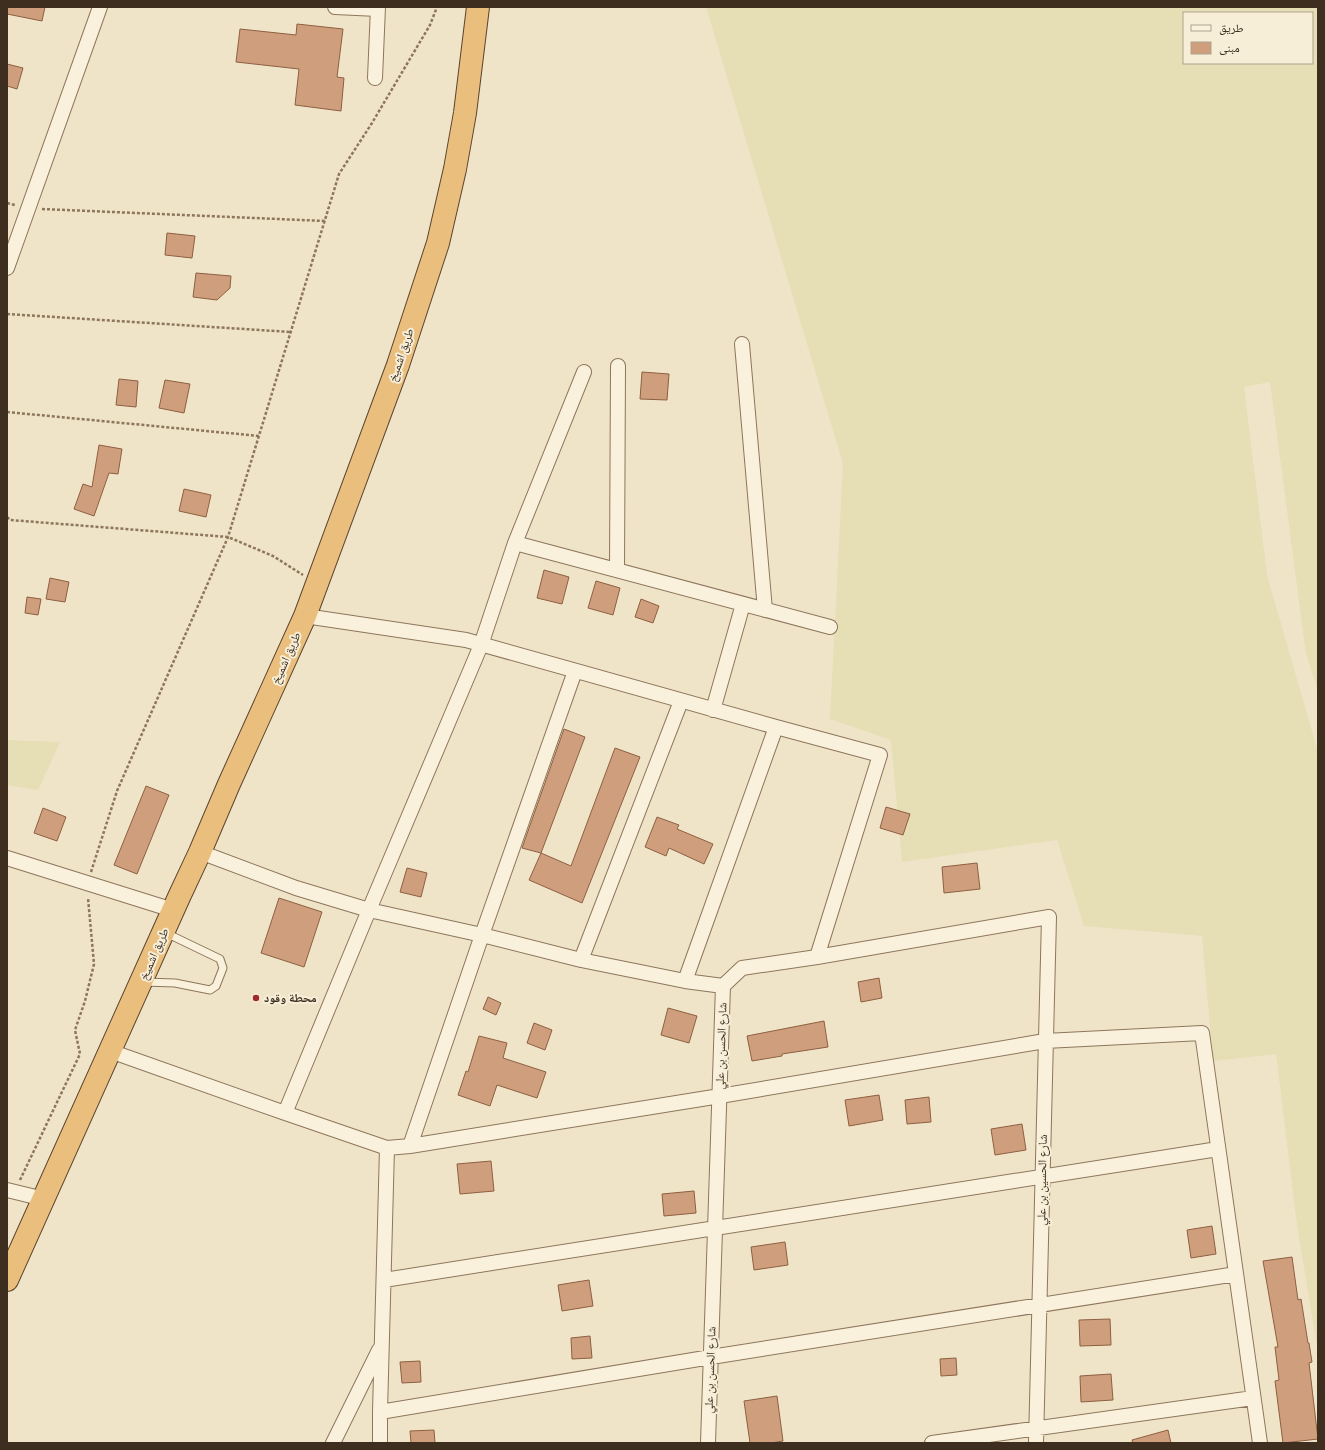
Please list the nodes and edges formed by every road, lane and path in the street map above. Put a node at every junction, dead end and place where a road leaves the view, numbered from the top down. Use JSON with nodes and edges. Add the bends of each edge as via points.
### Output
{"nodes":[{"id":1,"x":100,"y":7,"type":"edge"},
{"id":2,"x":335,"y":7,"type":"edge"},
{"id":3,"x":437,"y":7,"type":"edge"},
{"id":4,"x":478,"y":7,"type":"edge"},
{"id":5,"x":378,"y":8,"type":"edge"},
{"id":6,"x":375,"y":78,"type":"dead end"},
{"id":7,"x":28,"y":209,"type":"junction"},
{"id":8,"x":325,"y":221,"type":"junction"},
{"id":9,"x":7,"y":268,"type":"edge"},
{"id":10,"x":7,"y":314,"type":"edge"},
{"id":11,"x":291,"y":332,"type":"junction"},
{"id":12,"x":742,"y":344,"type":"dead end"},
{"id":13,"x":618,"y":366,"type":"dead end"},
{"id":14,"x":584,"y":372,"type":"dead end"},
{"id":15,"x":7,"y":412,"type":"edge"},
{"id":16,"x":259,"y":436,"type":"junction"},
{"id":17,"x":7,"y":517,"type":"edge"},
{"id":18,"x":228,"y":537,"type":"junction"},
{"id":19,"x":516,"y":543,"type":"junction"},
{"id":20,"x":617,"y":570,"type":"junction"},
{"id":21,"x":317,"y":584,"type":"junction"},
{"id":22,"x":743,"y":604,"type":"junction"},
{"id":23,"x":765,"y":610,"type":"junction"},
{"id":24,"x":305,"y":616,"type":"junction"},
{"id":25,"x":830,"y":627,"type":"dead end"},
{"id":26,"x":481,"y":645,"type":"junction"},
{"id":27,"x":575,"y":671,"type":"junction"},
{"id":28,"x":681,"y":701,"type":"junction"},
{"id":29,"x":713,"y":710,"type":"junction"},
{"id":30,"x":776,"y":728,"type":"junction"},
{"id":31,"x":200,"y":852,"type":"junction"},
{"id":32,"x":7,"y":858,"type":"edge"},
{"id":33,"x":87,"y":883,"type":"junction"},
{"id":34,"x":173,"y":910,"type":"junction"},
{"id":35,"x":369,"y":910,"type":"junction"},
{"id":36,"x":1049,"y":917,"type":"joint"},
{"id":37,"x":164,"y":931,"type":"junction"},
{"id":38,"x":482,"y":935,"type":"junction"},
{"id":39,"x":817,"y":957,"type":"junction"},
{"id":40,"x":581,"y":960,"type":"junction"},
{"id":41,"x":685,"y":981,"type":"junction"},
{"id":42,"x":141,"y":982,"type":"junction"},
{"id":43,"x":723,"y":986,"type":"junction"},
{"id":44,"x":1045,"y":1041,"type":"junction"},
{"id":45,"x":110,"y":1052,"type":"junction"},
{"id":46,"x":720,"y":1096,"type":"junction"},
{"id":47,"x":285,"y":1113,"type":"junction"},
{"id":48,"x":410,"y":1146,"type":"junction"},
{"id":49,"x":387,"y":1148,"type":"junction"},
{"id":50,"x":1218,"y":1149,"type":"junction"},
{"id":51,"x":1042,"y":1175,"type":"junction"},
{"id":52,"x":11,"y":1191,"type":"edge"},
{"id":53,"x":44,"y":1199,"type":"junction"},
{"id":54,"x":715,"y":1226,"type":"junction"},
{"id":55,"x":1236,"y":1274,"type":"junction"},
{"id":56,"x":7,"y":1280,"type":"edge"},
{"id":57,"x":384,"y":1280,"type":"junction"},
{"id":58,"x":1039,"y":1305,"type":"junction"},
{"id":59,"x":381,"y":1346,"type":"junction"},
{"id":60,"x":711,"y":1357,"type":"junction"},
{"id":61,"x":1253,"y":1398,"type":"junction"},
{"id":62,"x":380,"y":1412,"type":"junction"},
{"id":63,"x":1036,"y":1429,"type":"junction"},
{"id":64,"x":333,"y":1443,"type":"edge"},
{"id":65,"x":380,"y":1443,"type":"edge"},
{"id":66,"x":708,"y":1443,"type":"edge"},
{"id":67,"x":932,"y":1443,"type":"edge"},
{"id":68,"x":1036,"y":1443,"type":"edge"},
{"id":69,"x":1260,"y":1443,"type":"edge"}],
"edges":[{"from":1,"to":7,"type":"street"},
{"from":2,"to":5,"type":"street"},
{"from":3,"to":8,"type":"path","via":[[430,25],[339,174]]},
{"from":4,"to":21,"type":"highway","name":"طريق اشميخ","via":[[465,113],[438,243],[398,365]]},
{"from":5,"to":6,"type":"street"},
{"from":7,"to":8,"type":"path"},
{"from":7,"to":9,"type":"street"},
{"from":8,"to":11,"type":"path"},
{"from":10,"to":11,"type":"path"},
{"from":11,"to":16,"type":"path"},
{"from":12,"to":23,"type":"street"},
{"from":13,"to":20,"type":"street"},
{"from":14,"to":19,"type":"street"},
{"from":15,"to":16,"type":"path"},
{"from":16,"to":18,"type":"path"},
{"from":17,"to":18,"type":"path","via":[[10,520]]},
{"from":18,"to":21,"type":"path","via":[[273,556]]},
{"from":18,"to":33,"type":"path","via":[[117,792]]},
{"from":19,"to":20,"type":"street"},
{"from":19,"to":26,"type":"street"},
{"from":20,"to":22,"type":"street"},
{"from":21,"to":24,"type":"highway","name":"طريق اشميخ"},
{"from":22,"to":23,"type":"street"},
{"from":22,"to":29,"type":"street"},
{"from":23,"to":25,"type":"street"},
{"from":24,"to":26,"type":"street","via":[[454,637]]},
{"from":24,"to":31,"type":"highway","name":"طريق اشميخ"},
{"from":26,"to":27,"type":"street"},
{"from":26,"to":35,"type":"street"},
{"from":27,"to":28,"type":"street"},
{"from":27,"to":38,"type":"street"},
{"from":28,"to":29,"type":"street"},
{"from":28,"to":40,"type":"street"},
{"from":29,"to":30,"type":"street"},
{"from":30,"to":39,"type":"street","via":[[880,755]]},
{"from":30,"to":41,"type":"street"},
{"from":31,"to":34,"type":"highway","name":"طريق اشميخ"},
{"from":31,"to":35,"type":"street","via":[[296,888]]},
{"from":32,"to":33,"type":"street"},
{"from":33,"to":34,"type":"street"},
{"from":33,"to":52,"type":"path","via":[[94,964],[75,1030],[80,1054]]},
{"from":34,"to":37,"type":"highway","name":"طريق اشميخ"},
{"from":35,"to":38,"type":"street"},
{"from":35,"to":47,"type":"street"},
{"from":36,"to":39,"type":"street","name":"شارع الحسن بن علي"},
{"from":36,"to":44,"type":"street","name":"شارع الحسين بن علي"},
{"from":37,"to":42,"type":"highway","name":"طريق اشميخ"},
{"from":37,"to":42,"type":"lane","via":[[220,959],[222,968],[218,983],[206,990],[175,983]]},
{"from":38,"to":40,"type":"street"},
{"from":38,"to":48,"type":"street"},
{"from":39,"to":43,"type":"street","name":"شارع الحسن بن علي","via":[[742,968]]},
{"from":40,"to":41,"type":"street"},
{"from":41,"to":43,"type":"street"},
{"from":42,"to":45,"type":"highway","name":"طريق اشميخ"},
{"from":43,"to":46,"type":"street","name":"شارع الحسن بن علي"},
{"from":44,"to":46,"type":"street"},
{"from":44,"to":50,"type":"street","via":[[1202,1033]]},
{"from":44,"to":51,"type":"street","name":"شارع الحسين بن علي"},
{"from":45,"to":47,"type":"street"},
{"from":45,"to":53,"type":"highway","name":"طريق اشميخ"},
{"from":46,"to":48,"type":"street"},
{"from":46,"to":54,"type":"street","name":"شارع الحسن بن علي"},
{"from":47,"to":49,"type":"street"},
{"from":48,"to":49,"type":"street"},
{"from":49,"to":57,"type":"street"},
{"from":50,"to":51,"type":"street"},
{"from":50,"to":55,"type":"street"},
{"from":51,"to":54,"type":"street"},
{"from":51,"to":58,"type":"street","name":"شارع الحسين بن علي"},
{"from":52,"to":53,"type":"street"},
{"from":53,"to":56,"type":"highway","name":"طريق اشميخ"},
{"from":54,"to":57,"type":"street"},
{"from":54,"to":60,"type":"street","name":"شارع الحسن بن علي"},
{"from":55,"to":58,"type":"street"},
{"from":55,"to":61,"type":"street"},
{"from":57,"to":59,"type":"street"},
{"from":58,"to":60,"type":"street"},
{"from":58,"to":63,"type":"street","name":"شارع الحسين بن علي"},
{"from":59,"to":62,"type":"street"},
{"from":59,"to":64,"type":"street"},
{"from":60,"to":62,"type":"street"},
{"from":60,"to":66,"type":"street","name":"شارع الحسن بن علي"},
{"from":61,"to":63,"type":"street"},
{"from":61,"to":69,"type":"street"},
{"from":62,"to":65,"type":"street"},
{"from":63,"to":67,"type":"street"},
{"from":63,"to":68,"type":"street","name":"شارع الحسين بن علي"}]}
